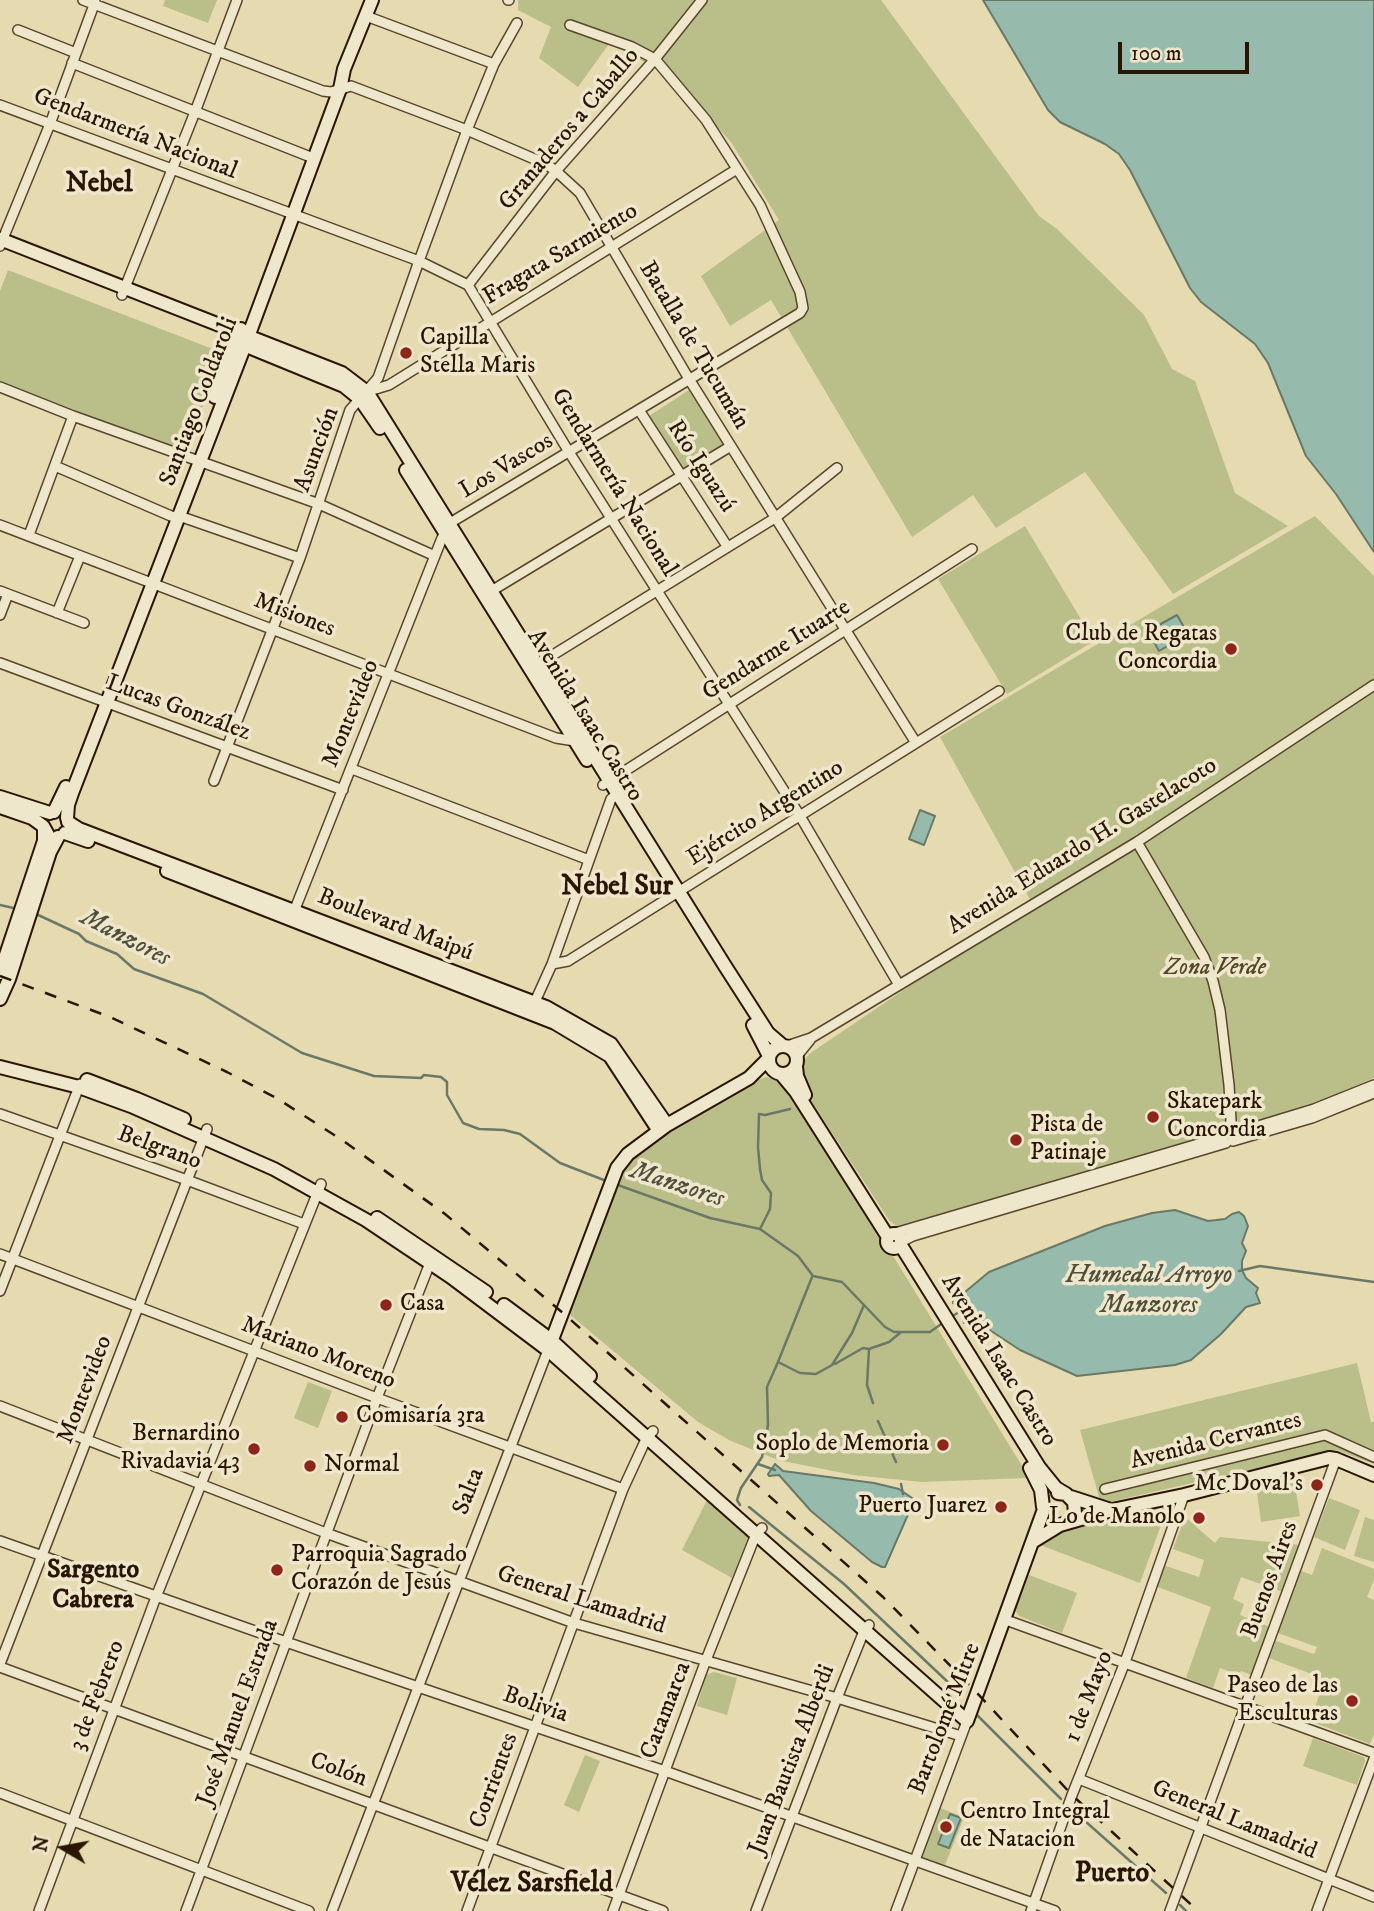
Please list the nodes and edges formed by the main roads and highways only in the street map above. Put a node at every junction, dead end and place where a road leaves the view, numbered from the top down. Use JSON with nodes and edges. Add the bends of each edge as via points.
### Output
{"nodes":[{"id":1,"x":364,"y":0,"type":"edge"},
{"id":2,"x":372,"y":0,"type":"edge"},
{"id":3,"x":335,"y":91,"type":"junction"},
{"id":4,"x":289,"y":214,"type":"junction"},
{"id":5,"x":1,"y":243,"type":"edge"},
{"id":6,"x":242,"y":339,"type":"junction"},
{"id":7,"x":534,"y":667,"type":"junction"},
{"id":8,"x":606,"y":782,"type":"junction"},
{"id":9,"x":0,"y":797,"type":"edge"},
{"id":10,"x":0,"y":807,"type":"edge"},
{"id":11,"x":61,"y":823,"type":"junction"},
{"id":12,"x":44,"y":828,"type":"junction"},
{"id":13,"x":675,"y":894,"type":"junction"},
{"id":14,"x":26,"y":911,"type":"junction"},
{"id":15,"x":0,"y":973,"type":"edge"},
{"id":16,"x":0,"y":999,"type":"edge"},
{"id":17,"x":785,"y":1045,"type":"junction"},
{"id":18,"x":769,"y":1058,"type":"junction"},
{"id":19,"x":0,"y":1060,"type":"edge"},
{"id":20,"x":796,"y":1061,"type":"junction"},
{"id":21,"x":0,"y":1067,"type":"edge"},
{"id":22,"x":778,"y":1073,"type":"junction"},
{"id":23,"x":748,"y":1078,"type":"junction"},
{"id":24,"x":81,"y":1083,"type":"junction"},
{"id":25,"x":663,"y":1128,"type":"junction"},
{"id":26,"x":895,"y":1240,"type":"junction"},
{"id":27,"x":550,"y":1345,"type":"junction"},
{"id":28,"x":968,"y":1360,"type":"junction"},
{"id":29,"x":1374,"y":1475,"type":"edge"},
{"id":30,"x":1068,"y":1496,"type":"junction"},
{"id":31,"x":1043,"y":1509,"type":"junction"},
{"id":32,"x":1112,"y":1510,"type":"junction"},
{"id":33,"x":1065,"y":1524,"type":"junction"},
{"id":34,"x":1034,"y":1541,"type":"junction"}],
"edges":[{"from":1,"to":3,"type":"main road"},
{"from":2,"to":3,"type":"main road","name":"Santiago Coldaroli"},
{"from":3,"to":4,"type":"main road","name":"Santiago Coldaroli"},
{"from":3,"to":4,"type":"main road","name":"Santiago Coldaroli"},
{"from":4,"to":6,"type":"main road","name":"Santiago Coldaroli"},
{"from":5,"to":6,"type":"main road"},
{"from":6,"to":7,"type":"main road","name":"Avenida Isaac Castro","via":[[364,396]]},
{"from":6,"to":11,"type":"main road","name":"Santiago Coldaroli"},
{"from":7,"to":8,"type":"main road","name":"Avenida Isaac Castro"},
{"from":7,"to":8,"type":"main road","name":"Avenida Isaac Castro","via":[[575,741]]},
{"from":8,"to":13,"type":"main road","name":"Avenida Isaac Castro"},
{"from":9,"to":11,"type":"main road","name":"Boulevard Maipú"},
{"from":10,"to":12,"type":"main road","via":[[32,818]]},
{"from":11,"to":12,"type":"main road","name":"Santiago Coldaroli","via":[[45,818]]},
{"from":11,"to":12,"type":"main road","via":[[50,836]]},
{"from":11,"to":14,"type":"main road","name":"Santiago Coldaroli"},
{"from":11,"to":25,"type":"main road","name":"Boulevard Maipú","via":[[533,1007],[610,1056]]},
{"from":12,"to":14,"type":"main road","name":"Santiago Coldaroli"},
{"from":13,"to":17,"type":"main road","name":"Avenida Isaac Castro","via":[[768,1033]]},
{"from":13,"to":18,"type":"main road","name":"Avenida Isaac Castro","via":[[762,1038]]},
{"from":14,"to":15,"type":"main road","name":"Santiago Coldaroli"},
{"from":14,"to":16,"type":"main road","name":"Santiago Coldaroli"},
{"from":17,"to":18,"type":"main road","via":[[773,1049]]},
{"from":17,"to":20,"type":"main road"},
{"from":18,"to":22,"type":"main road","via":[[770,1067]]},
{"from":18,"to":23,"type":"main road"},
{"from":19,"to":24,"type":"main road"},
{"from":20,"to":22,"type":"main road","via":[[790,1073]]},
{"from":20,"to":26,"type":"main road","name":"Avenida Isaac Castro","via":[[802,1089]]},
{"from":21,"to":24,"type":"main road"},
{"from":22,"to":23,"type":"main road"},
{"from":22,"to":26,"type":"main road","name":"Avenida Isaac Castro","via":[[796,1092]]},
{"from":23,"to":25,"type":"main road"},
{"from":24,"to":27,"type":"main road","via":[[137,1099],[319,1188],[433,1260]]},
{"from":25,"to":27,"type":"main road","name":"Salta","via":[[617,1168]]},
{"from":26,"to":28,"type":"main road","name":"Avenida Isaac Castro"},
{"from":27,"to":34,"type":"main road","name":"Bartolomé Mitre","via":[[969,1717]]},
{"from":28,"to":30,"type":"main road","name":"Avenida Isaac Castro","via":[[1045,1476]]},
{"from":28,"to":31,"type":"main road","name":"Avenida Isaac Castro","via":[[1036,1477]]},
{"from":29,"to":32,"type":"main road","via":[[1329,1458]]},
{"from":30,"to":31,"type":"main road","via":[[1051,1495]]},
{"from":30,"to":32,"type":"main road"},
{"from":30,"to":33,"type":"main road","via":[[1075,1513]]},
{"from":31,"to":33,"type":"main road","via":[[1048,1521]]},
{"from":31,"to":34,"type":"main road","name":"Bartolomé Mitre"},
{"from":32,"to":33,"type":"main road"},
{"from":33,"to":34,"type":"main road"}]}
